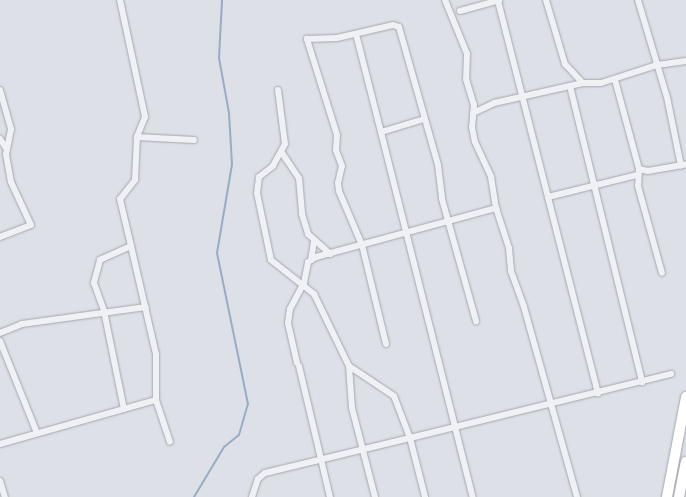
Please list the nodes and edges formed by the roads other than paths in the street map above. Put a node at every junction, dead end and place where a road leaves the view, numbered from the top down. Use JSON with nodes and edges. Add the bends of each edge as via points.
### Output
{"nodes":[{"id":1,"x":120,"y":0,"type":"edge"},
{"id":2,"x":445,"y":0,"type":"edge"},
{"id":3,"x":500,"y":0,"type":"edge"},
{"id":4,"x":546,"y":0,"type":"edge"},
{"id":5,"x":638,"y":0,"type":"edge"},
{"id":6,"x":460,"y":11,"type":"dead end"},
{"id":7,"x":356,"y":34,"type":"junction"},
{"id":8,"x":686,"y":61,"type":"edge"},
{"id":9,"x":657,"y":65,"type":"junction"},
{"id":10,"x":615,"y":80,"type":"junction"},
{"id":11,"x":583,"y":83,"type":"junction"},
{"id":12,"x":570,"y":86,"type":"junction"},
{"id":13,"x":0,"y":90,"type":"edge"},
{"id":14,"x":278,"y":90,"type":"dead end"},
{"id":15,"x":524,"y":97,"type":"junction"},
{"id":16,"x":473,"y":114,"type":"junction"},
{"id":17,"x":424,"y":119,"type":"junction"},
{"id":18,"x":381,"y":132,"type":"junction"},
{"id":19,"x":137,"y":137,"type":"junction"},
{"id":20,"x":0,"y":139,"type":"edge"},
{"id":21,"x":194,"y":140,"type":"dead end"},
{"id":22,"x":6,"y":148,"type":"junction"},
{"id":23,"x":282,"y":153,"type":"junction"},
{"id":24,"x":683,"y":165,"type":"edge"},
{"id":25,"x":638,"y":172,"type":"junction"},
{"id":26,"x":594,"y":186,"type":"junction"},
{"id":27,"x":548,"y":197,"type":"junction"},
{"id":28,"x":496,"y":208,"type":"junction"},
{"id":29,"x":448,"y":221,"type":"junction"},
{"id":30,"x":406,"y":233,"type":"junction"},
{"id":31,"x":0,"y":237,"type":"edge"},
{"id":32,"x":314,"y":241,"type":"junction"},
{"id":33,"x":362,"y":245,"type":"junction"},
{"id":34,"x":131,"y":246,"type":"junction"},
{"id":35,"x":330,"y":254,"type":"junction"},
{"id":36,"x":311,"y":260,"type":"junction"},
{"id":37,"x":662,"y":273,"type":"dead end"},
{"id":38,"x":304,"y":283,"type":"junction"},
{"id":39,"x":146,"y":307,"type":"junction"},
{"id":40,"x":104,"y":311,"type":"junction"},
{"id":41,"x":476,"y":321,"type":"dead end"},
{"id":42,"x":0,"y":333,"type":"edge"},
{"id":43,"x":0,"y":341,"type":"edge"},
{"id":44,"x":386,"y":344,"type":"dead end"},
{"id":45,"x":349,"y":366,"type":"junction"},
{"id":46,"x":670,"y":374,"type":"dead end"},
{"id":47,"x":642,"y":382,"type":"junction"},
{"id":48,"x":598,"y":393,"type":"junction"},
{"id":49,"x":686,"y":396,"type":"edge"},
{"id":50,"x":156,"y":400,"type":"junction"},
{"id":51,"x":551,"y":405,"type":"junction"},
{"id":52,"x":124,"y":409,"type":"junction"},
{"id":53,"x":455,"y":429,"type":"junction"},
{"id":54,"x":37,"y":433,"type":"junction"},
{"id":55,"x":410,"y":438,"type":"junction"},
{"id":56,"x":170,"y":442,"type":"dead end"},
{"id":57,"x":0,"y":444,"type":"edge"},
{"id":58,"x":363,"y":450,"type":"junction"},
{"id":59,"x":321,"y":460,"type":"junction"},
{"id":60,"x":686,"y":462,"type":"edge"},
{"id":61,"x":685,"y":475,"type":"edge"},
{"id":62,"x":0,"y":481,"type":"edge"},
{"id":63,"x":4,"y":497,"type":"edge"},
{"id":64,"x":252,"y":497,"type":"edge"},
{"id":65,"x":330,"y":497,"type":"edge"},
{"id":66,"x":375,"y":497,"type":"edge"},
{"id":67,"x":425,"y":497,"type":"edge"},
{"id":68,"x":473,"y":497,"type":"edge"},
{"id":69,"x":577,"y":497,"type":"edge"},
{"id":70,"x":668,"y":497,"type":"edge"},
{"id":71,"x":680,"y":497,"type":"edge"}],
"edges":[{"from":1,"to":19,"type":"street","via":[[146,112]]},
{"from":2,"to":16,"type":"street","via":[[467,54],[466,80]]},
{"from":3,"to":6,"type":"street"},
{"from":3,"to":15,"type":"street"},
{"from":4,"to":11,"type":"street","via":[[565,64]]},
{"from":5,"to":9,"type":"street"},
{"from":7,"to":17,"type":"street","via":[[393,25],[399,27]]},
{"from":7,"to":18,"type":"street"},
{"from":7,"to":33,"type":"street","via":[[307,39],[337,135],[336,150],[342,166],[339,191]]},
{"from":8,"to":9,"type":"street"},
{"from":9,"to":10,"type":"street"},
{"from":9,"to":24,"type":"street"},
{"from":10,"to":11,"type":"street","via":[[590,85]]},
{"from":10,"to":25,"type":"street"},
{"from":11,"to":12,"type":"street"},
{"from":12,"to":15,"type":"street"},
{"from":12,"to":26,"type":"street"},
{"from":13,"to":22,"type":"street","via":[[11,129]]},
{"from":14,"to":23,"type":"street","via":[[286,132]]},
{"from":15,"to":16,"type":"street","via":[[486,106]]},
{"from":15,"to":27,"type":"street"},
{"from":16,"to":28,"type":"street","via":[[473,135],[491,177]]},
{"from":17,"to":18,"type":"street"},
{"from":17,"to":29,"type":"street","via":[[438,165]]},
{"from":18,"to":30,"type":"street"},
{"from":19,"to":21,"type":"street"},
{"from":19,"to":34,"type":"street","via":[[135,180],[120,199]]},
{"from":20,"to":22,"type":"street"},
{"from":22,"to":31,"type":"street","via":[[10,182],[31,225]]},
{"from":23,"to":32,"type":"street","via":[[298,178],[302,214]]},
{"from":23,"to":38,"type":"street","via":[[259,178],[257,193],[271,260]]},
{"from":24,"to":25,"type":"street"},
{"from":25,"to":26,"type":"street"},
{"from":25,"to":37,"type":"street"},
{"from":26,"to":27,"type":"street"},
{"from":26,"to":47,"type":"street"},
{"from":27,"to":48,"type":"street"},
{"from":28,"to":29,"type":"street"},
{"from":28,"to":51,"type":"street","via":[[509,248],[510,271]]},
{"from":29,"to":30,"type":"street"},
{"from":29,"to":41,"type":"street"},
{"from":30,"to":33,"type":"street"},
{"from":30,"to":53,"type":"street"},
{"from":32,"to":35,"type":"street"},
{"from":32,"to":36,"type":"street"},
{"from":33,"to":35,"type":"street"},
{"from":33,"to":44,"type":"street"},
{"from":34,"to":39,"type":"street"},
{"from":34,"to":40,"type":"street","via":[[100,260],[94,282]]},
{"from":35,"to":36,"type":"street"},
{"from":36,"to":38,"type":"street","via":[[306,267]]},
{"from":38,"to":45,"type":"street","via":[[320,302]]},
{"from":38,"to":59,"type":"street","via":[[292,300],[288,323]]},
{"from":39,"to":40,"type":"street"},
{"from":39,"to":50,"type":"street","via":[[158,363]]},
{"from":40,"to":42,"type":"street","via":[[54,322],[22,324]]},
{"from":40,"to":52,"type":"street"},
{"from":43,"to":54,"type":"street"},
{"from":45,"to":55,"type":"street","via":[[394,396]]},
{"from":45,"to":58,"type":"street","via":[[352,408]]},
{"from":46,"to":47,"type":"street"},
{"from":47,"to":48,"type":"street"},
{"from":48,"to":51,"type":"street"},
{"from":49,"to":70,"type":"main road"},
{"from":50,"to":52,"type":"street"},
{"from":50,"to":56,"type":"street"},
{"from":51,"to":53,"type":"street"},
{"from":51,"to":69,"type":"street"},
{"from":52,"to":54,"type":"street"},
{"from":53,"to":55,"type":"street"},
{"from":53,"to":68,"type":"street"},
{"from":54,"to":57,"type":"street"},
{"from":55,"to":58,"type":"street"},
{"from":55,"to":67,"type":"street"},
{"from":58,"to":59,"type":"street"},
{"from":58,"to":66,"type":"street"},
{"from":59,"to":64,"type":"street","via":[[265,473],[258,479]]},
{"from":59,"to":65,"type":"street"},
{"from":60,"to":61,"type":"main road"},
{"from":61,"to":71,"type":"main road"},
{"from":62,"to":63,"type":"street"}]}
